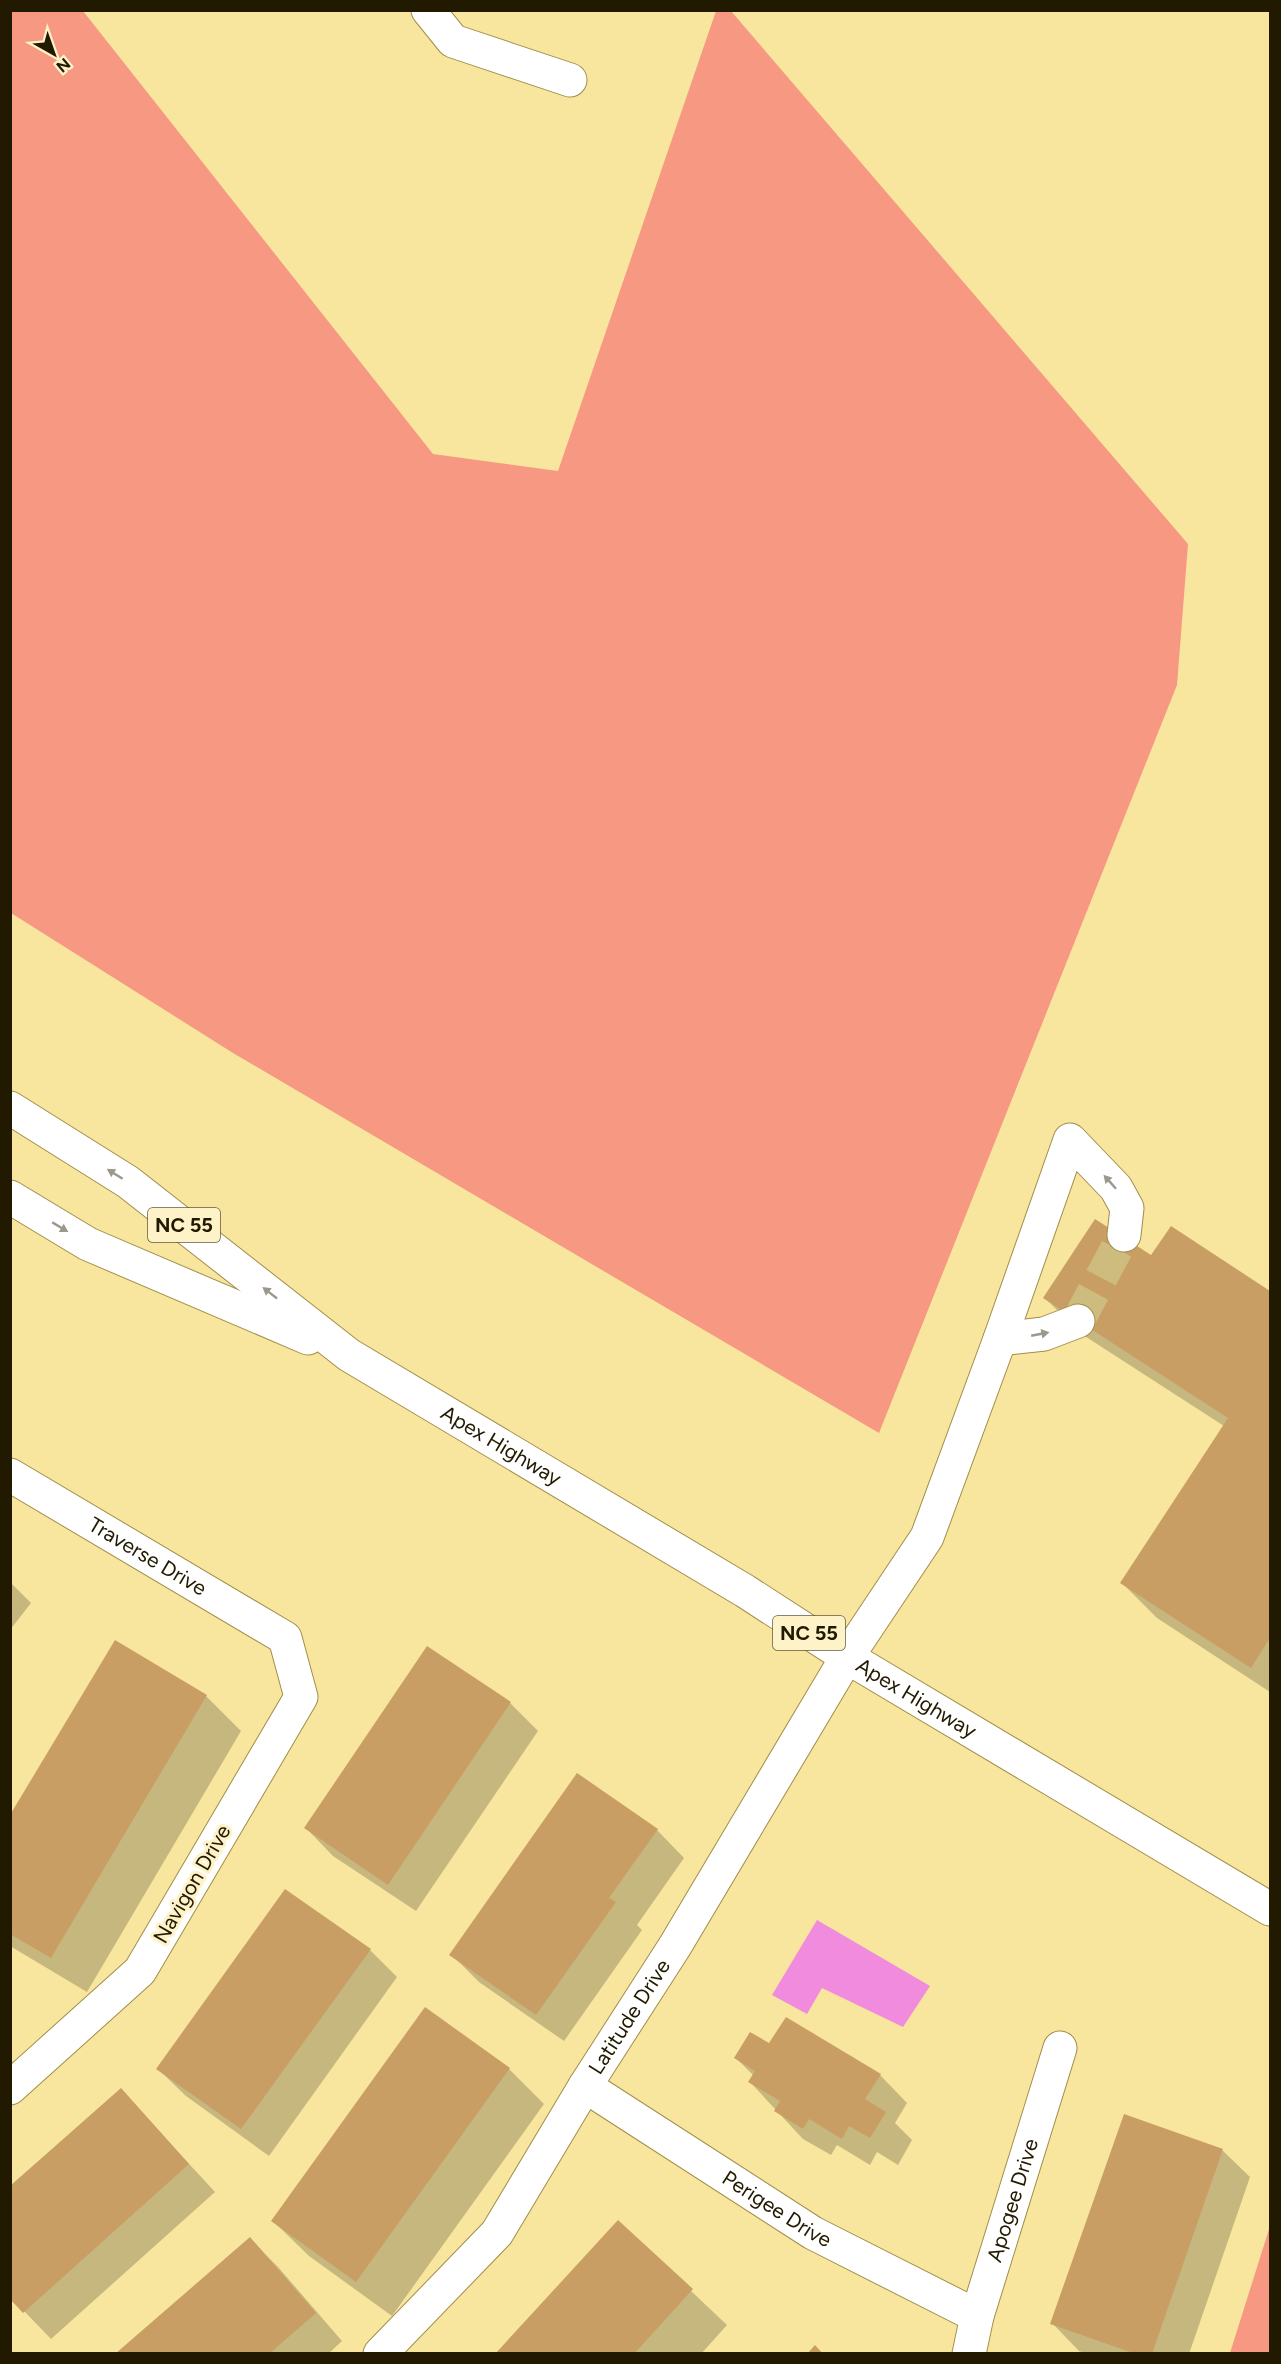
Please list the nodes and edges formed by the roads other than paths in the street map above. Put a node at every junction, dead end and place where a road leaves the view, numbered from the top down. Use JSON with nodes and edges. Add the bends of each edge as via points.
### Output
{"nodes":[{"id":1,"x":428,"y":10,"type":"edge"},
{"id":2,"x":570,"y":81,"type":"dead end"},
{"id":3,"x":10,"y":1108,"type":"edge"},
{"id":4,"x":10,"y":1197,"type":"edge"},
{"id":5,"x":1124,"y":1235,"type":"tunnel mouth"},
{"id":6,"x":1078,"y":1321,"type":"tunnel mouth"},
{"id":7,"x":1000,"y":1339,"type":"junction"},
{"id":8,"x":349,"y":1355,"type":"junction"},
{"id":9,"x":10,"y":1475,"type":"edge"},
{"id":10,"x":285,"y":1638,"type":"joint"},
{"id":11,"x":847,"y":1657,"type":"junction"},
{"id":12,"x":1270,"y":1909,"type":"edge"},
{"id":13,"x":1060,"y":2048,"type":"dead end"},
{"id":14,"x":585,"y":2086,"type":"junction"},
{"id":15,"x":10,"y":2088,"type":"edge"},
{"id":16,"x":977,"y":2316,"type":"junction"},
{"id":17,"x":380,"y":2354,"type":"edge"},
{"id":18,"x":969,"y":2354,"type":"edge"}],
"edges":[{"from":1,"to":2,"type":"street","via":[[453,41]]},
{"from":8,"to":3,"type":"street","name":"Apex Highway","number":"NC 55","one_way":true,"via":[[128,1182]]},
{"from":4,"to":8,"type":"street","name":"Apex Highway","number":"NC 55","one_way":true,"via":[[88,1244]]},
{"from":5,"to":7,"type":"street","name":"Latitude Drive","one_way":true,"via":[[1127,1208],[1116,1188],[1070,1140]]},
{"from":7,"to":6,"type":"street","one_way":true,"via":[[1044,1334]]},
{"from":7,"to":11,"type":"street","name":"Latitude Drive","via":[[927,1537]]},
{"from":8,"to":11,"type":"street","name":"Apex Highway","number":"NC 55"},
{"from":9,"to":10,"type":"street","name":"Traverse Drive"},
{"from":10,"to":15,"type":"street","name":"Navigon Drive","via":[[301,1697],[140,1971]]},
{"from":11,"to":12,"type":"street","name":"Apex Highway","number":"NC 55"},
{"from":11,"to":14,"type":"street","name":"Latitude Drive","via":[[675,1946]]},
{"from":13,"to":16,"type":"street","name":"Apogee Drive"},
{"from":14,"to":16,"type":"street","name":"Perigee Drive","via":[[813,2233]]},
{"from":14,"to":17,"type":"street","name":"Latitude Drive","via":[[497,2233]]},
{"from":16,"to":18,"type":"street","name":"Apogee Drive"}]}
